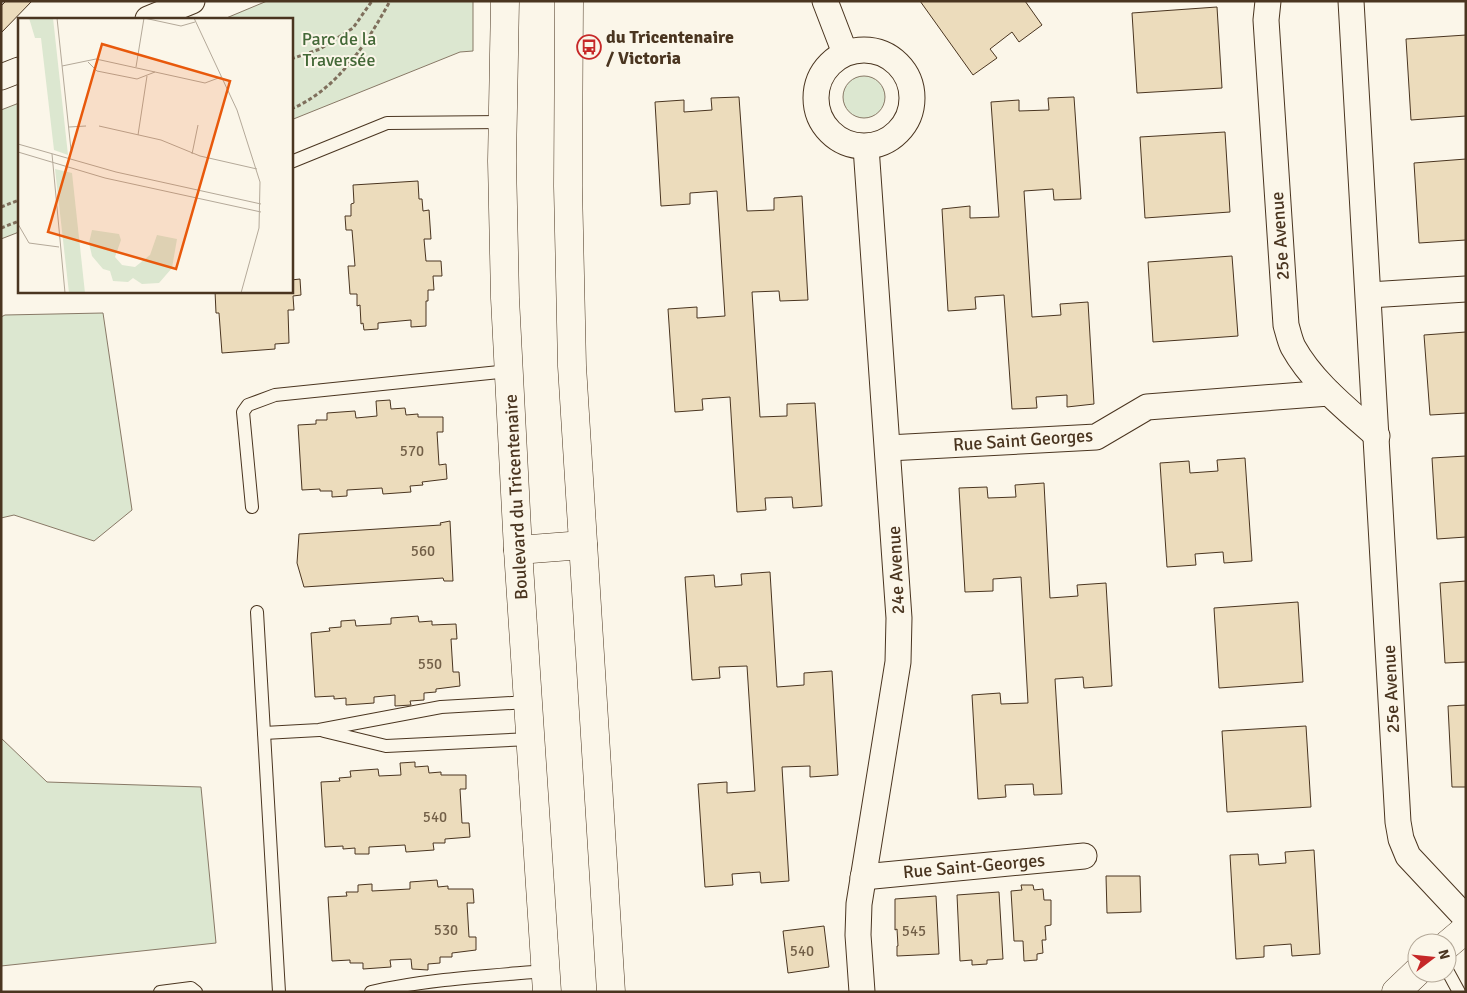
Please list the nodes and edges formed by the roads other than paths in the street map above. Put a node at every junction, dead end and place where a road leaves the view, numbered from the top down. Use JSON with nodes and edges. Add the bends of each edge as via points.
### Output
{"nodes":[{"id":1,"x":192,"y":1,"type":"edge"},
{"id":2,"x":505,"y":1,"type":"edge"},
{"id":3,"x":569,"y":1,"type":"edge"},
{"id":4,"x":825,"y":1,"type":"edge"},
{"id":5,"x":1268,"y":1,"type":"edge"},
{"id":6,"x":1351,"y":1,"type":"edge"},
{"id":7,"x":150,"y":18,"type":"edge"},
{"id":8,"x":845,"y":52,"type":"junction"},
{"id":9,"x":18,"y":70,"type":"edge"},
{"id":10,"x":1,"y":77,"type":"edge"},
{"id":11,"x":503,"y":122,"type":"junction"},
{"id":12,"x":866,"y":147,"type":"junction"},
{"id":13,"x":292,"y":162,"type":"edge"},
{"id":14,"x":1466,"y":289,"type":"edge"},
{"id":15,"x":1369,"y":295,"type":"junction"},
{"id":16,"x":509,"y":371,"type":"junction"},
{"id":17,"x":1329,"y":393,"type":"junction"},
{"id":18,"x":1377,"y":436,"type":"junction"},
{"id":19,"x":888,"y":448,"type":"junction"},
{"id":20,"x":252,"y":507,"type":"dead end"},
{"id":21,"x":583,"y":545,"type":"junction"},
{"id":22,"x":518,"y":550,"type":"junction"},
{"id":23,"x":257,"y":612,"type":"dead end"},
{"id":24,"x":528,"y":702,"type":"junction"},
{"id":25,"x":319,"y":730,"type":"junction"},
{"id":26,"x":264,"y":733,"type":"junction"},
{"id":27,"x":530,"y":739,"type":"junction"},
{"id":28,"x":1084,"y":856,"type":"dead end"},
{"id":29,"x":863,"y":877,"type":"junction"},
{"id":30,"x":1466,"y":918,"type":"edge"},
{"id":31,"x":546,"y":982,"type":"edge"},
{"id":32,"x":1407,"y":982,"type":"edge"},
{"id":33,"x":160,"y":992,"type":"edge"},
{"id":34,"x":196,"y":992,"type":"edge"},
{"id":35,"x":280,"y":992,"type":"edge"},
{"id":36,"x":371,"y":992,"type":"edge"},
{"id":37,"x":611,"y":992,"type":"edge"},
{"id":38,"x":862,"y":992,"type":"edge"},
{"id":39,"x":1396,"y":992,"type":"edge"}],
"edges":[{"from":1,"to":7,"type":"street"},
{"from":2,"to":11,"type":"street","name":"Boulevard du Tricentenaire"},
{"from":3,"to":21,"type":"street","via":[[569,276]]},
{"from":4,"to":8,"type":"street"},
{"from":5,"to":17,"type":"street","name":"25e Avenue","via":[[1266,20],[1286,325],[1292,345]]},
{"from":6,"to":15,"type":"street","name":"25e Avenue"},
{"from":8,"to":12,"type":"street","via":[[832,60],[816,86],[818,116],[837,139]]},
{"from":8,"to":12,"type":"street","via":[[879,51],[894,59],[905,72],[911,88],[912,104],[907,120],[897,134],[883,143]]},
{"from":9,"to":10,"type":"street"},
{"from":11,"to":13,"type":"lane","via":[[387,123]]},
{"from":11,"to":16,"type":"street","name":"Boulevard du Tricentenaire","via":[[504,288]]},
{"from":12,"to":19,"type":"street","name":"24e Avenue"},
{"from":14,"to":15,"type":"street"},
{"from":15,"to":18,"type":"street","name":"25e Avenue"},
{"from":16,"to":20,"type":"lane","via":[[275,395],[248,405],[243,412]]},
{"from":16,"to":22,"type":"street","name":"Boulevard du Tricentenaire"},
{"from":17,"to":18,"type":"street","name":"25e Avenue"},
{"from":17,"to":19,"type":"street","name":"Rue Saint Georges","via":[[1147,407],[1096,437]]},
{"from":18,"to":30,"type":"street","name":"25e Avenue","via":[[1400,830],[1408,856]]},
{"from":19,"to":29,"type":"street","name":"24e Avenue","via":[[899,618],[898,662]]},
{"from":21,"to":22,"type":"street"},
{"from":21,"to":37,"type":"street"},
{"from":22,"to":24,"type":"street","name":"Boulevard du Tricentenaire"},
{"from":23,"to":26,"type":"lane"},
{"from":24,"to":25,"type":"lane","via":[[441,707]]},
{"from":24,"to":27,"type":"street","name":"Boulevard du Tricentenaire"},
{"from":25,"to":26,"type":"lane"},
{"from":25,"to":27,"type":"lane","via":[[386,746]]},
{"from":26,"to":35,"type":"lane"},
{"from":27,"to":31,"type":"street","name":"Boulevard du Tricentenaire"},
{"from":28,"to":29,"type":"street","name":"Rue Saint-Georges"},
{"from":29,"to":38,"type":"street","name":"24e Avenue","via":[[858,935]]},
{"from":31,"to":36,"type":"lane","via":[[454,979]]},
{"from":32,"to":39,"type":"street"},
{"from":33,"to":34,"type":"lane","via":[[191,988]]}]}
